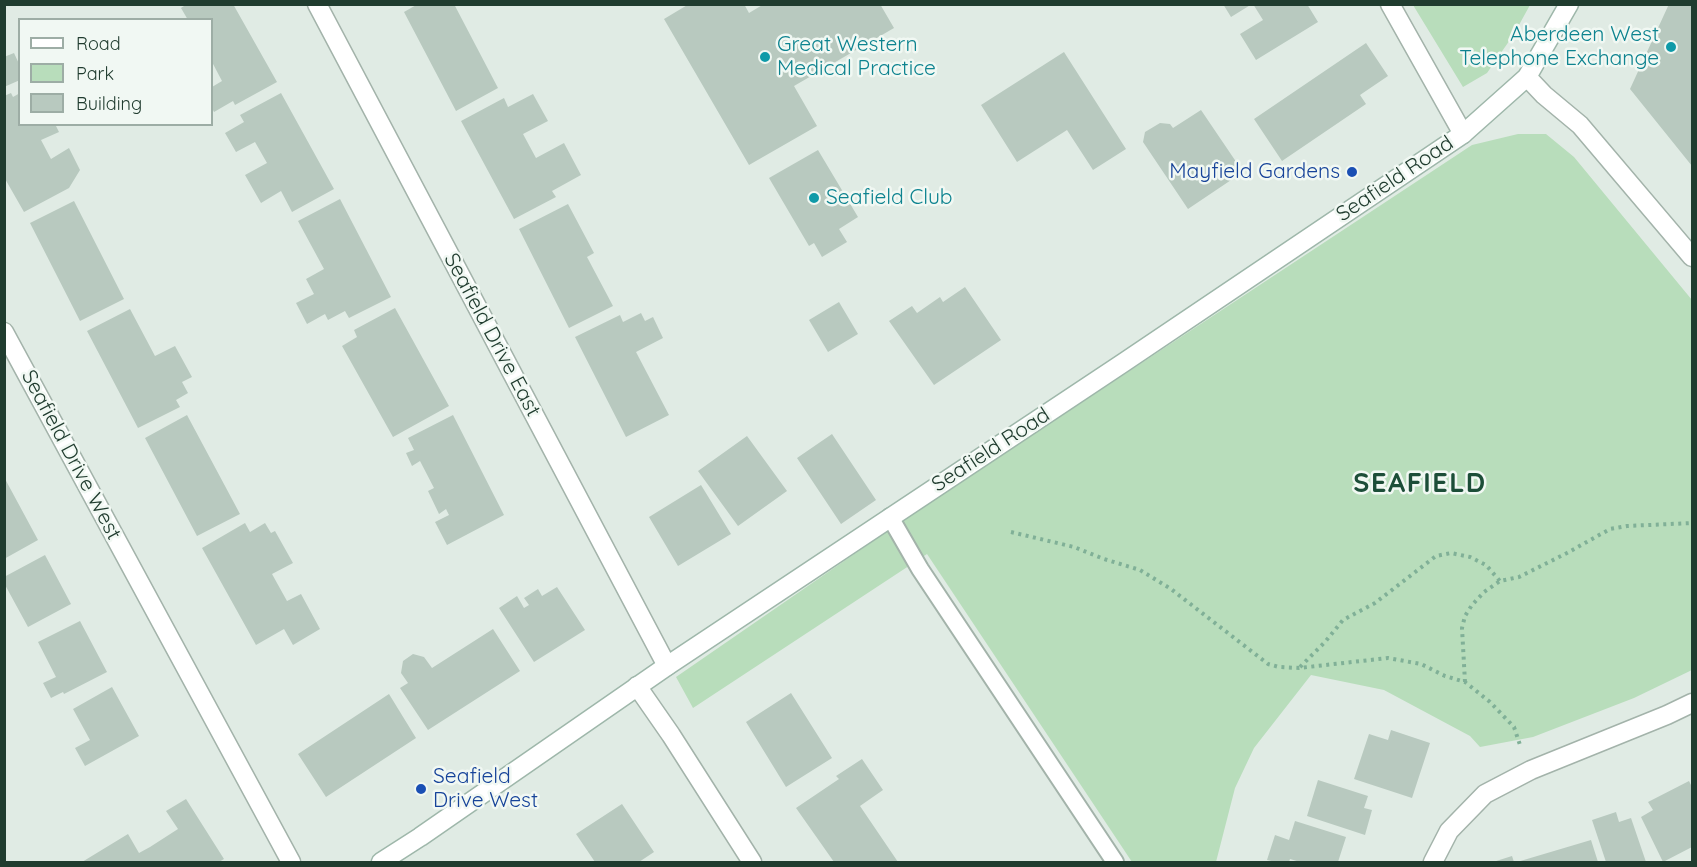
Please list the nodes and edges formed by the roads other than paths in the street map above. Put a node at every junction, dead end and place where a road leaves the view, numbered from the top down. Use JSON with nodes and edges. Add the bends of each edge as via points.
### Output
{"nodes":[{"id":1,"x":317,"y":4,"type":"edge"},
{"id":2,"x":1390,"y":4,"type":"edge"},
{"id":3,"x":1569,"y":4,"type":"edge"},
{"id":4,"x":1527,"y":77,"type":"junction"},
{"id":5,"x":1463,"y":134,"type":"junction"},
{"id":6,"x":1692,"y":257,"type":"edge"},
{"id":7,"x":4,"y":332,"type":"edge"},
{"id":8,"x":890,"y":517,"type":"junction"},
{"id":9,"x":667,"y":666,"type":"junction"},
{"id":10,"x":637,"y":686,"type":"junction"},
{"id":11,"x":1692,"y":703,"type":"edge"},
{"id":12,"x":291,"y":862,"type":"edge"},
{"id":13,"x":381,"y":862,"type":"edge"},
{"id":14,"x":752,"y":862,"type":"edge"},
{"id":15,"x":1115,"y":862,"type":"edge"},
{"id":16,"x":1433,"y":862,"type":"edge"}],
"edges":[{"from":1,"to":9,"type":"street","name":"Seafield Drive East"},
{"from":2,"to":5,"type":"street"},
{"from":3,"to":4,"type":"street","name":"Seafield Road"},
{"from":4,"to":5,"type":"street","name":"Seafield Road"},
{"from":4,"to":6,"type":"street","via":[[1580,125]]},
{"from":5,"to":8,"type":"street","name":"Seafield Road"},
{"from":7,"to":12,"type":"street","name":"Seafield Drive West"},
{"from":8,"to":9,"type":"street","name":"Seafield Road"},
{"from":8,"to":15,"type":"lane","via":[[920,569]]},
{"from":9,"to":10,"type":"street","name":"Seafield Road"},
{"from":10,"to":13,"type":"street","name":"Seafield Road"},
{"from":10,"to":14,"type":"street"},
{"from":11,"to":16,"type":"street","via":[[1531,770],[1485,794],[1449,831]]}]}
